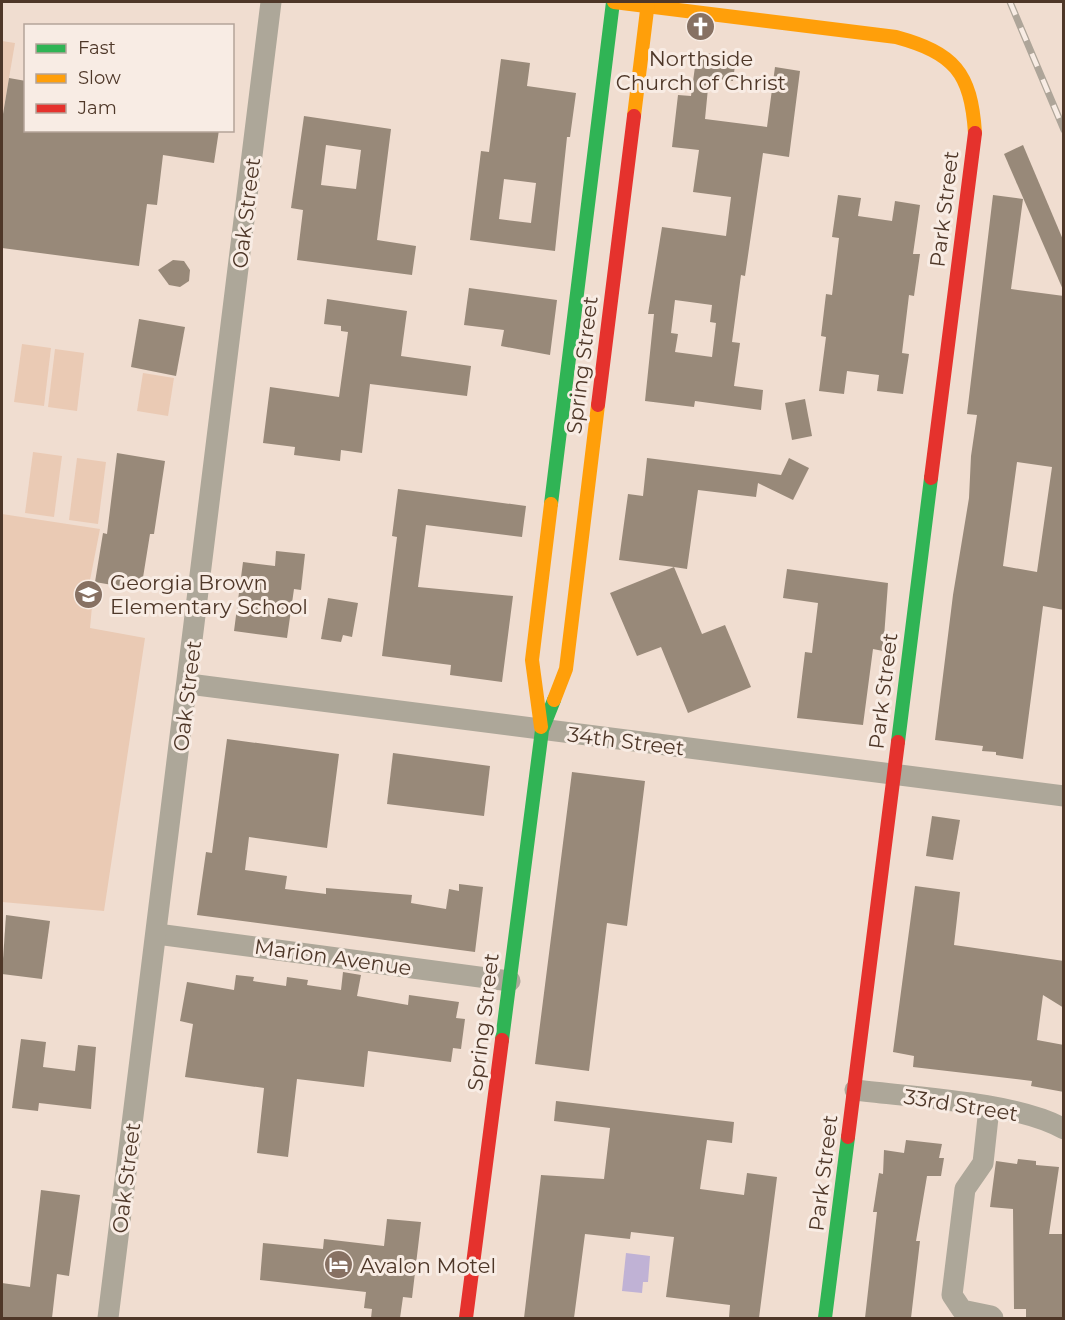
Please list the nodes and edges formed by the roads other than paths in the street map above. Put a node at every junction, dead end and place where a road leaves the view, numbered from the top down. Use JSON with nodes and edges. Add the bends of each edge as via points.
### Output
{"nodes":[{"id":1,"x":271,"y":2,"type":"edge"},
{"id":2,"x":614,"y":2,"type":"edge"},
{"id":3,"x":648,"y":3,"type":"edge"},
{"id":4,"x":189,"y":684,"type":"junction"},
{"id":5,"x":542,"y":730,"type":"junction"},
{"id":6,"x":894,"y":774,"type":"junction"},
{"id":7,"x":1064,"y":796,"type":"edge"},
{"id":8,"x":157,"y":934,"type":"junction"},
{"id":9,"x":510,"y":981,"type":"junction"},
{"id":10,"x":855,"y":1090,"type":"junction"},
{"id":11,"x":989,"y":1108,"type":"junction"},
{"id":12,"x":1064,"y":1129,"type":"edge"},
{"id":13,"x":108,"y":1318,"type":"edge"},
{"id":14,"x":466,"y":1318,"type":"edge"},
{"id":15,"x":825,"y":1318,"type":"edge"},
{"id":16,"x":993,"y":1318,"type":"edge"}],
"edges":[{"from":1,"to":4,"type":"street","name":"Oak Street"},
{"from":2,"to":3,"type":"main road"},
{"from":2,"to":5,"type":"main road","name":"Spring Street","via":[[532,660]]},
{"from":3,"to":5,"type":"main road","name":"Spring Street","via":[[566,669]]},
{"from":3,"to":6,"type":"main road","name":"Park Street","via":[[923,43],[962,70],[973,102],[975,132]]},
{"from":4,"to":5,"type":"street","name":"34th Street"},
{"from":4,"to":8,"type":"street","name":"Oak Street"},
{"from":5,"to":6,"type":"street","name":"34th Street"},
{"from":5,"to":9,"type":"main road","name":"Spring Street"},
{"from":6,"to":7,"type":"street","name":"34th Street"},
{"from":6,"to":10,"type":"main road","name":"Park Street"},
{"from":8,"to":9,"type":"street","name":"Marion Avenue"},
{"from":8,"to":13,"type":"street","name":"Oak Street"},
{"from":9,"to":14,"type":"main road","name":"Spring Street"},
{"from":10,"to":11,"type":"street","name":"33rd Street"},
{"from":10,"to":15,"type":"main road","name":"Park Street"},
{"from":11,"to":12,"type":"street","name":"33rd Street","via":[[1047,1119]]},
{"from":11,"to":16,"type":"street","via":[[983,1163],[965,1189],[952,1295],[962,1310]]}]}
